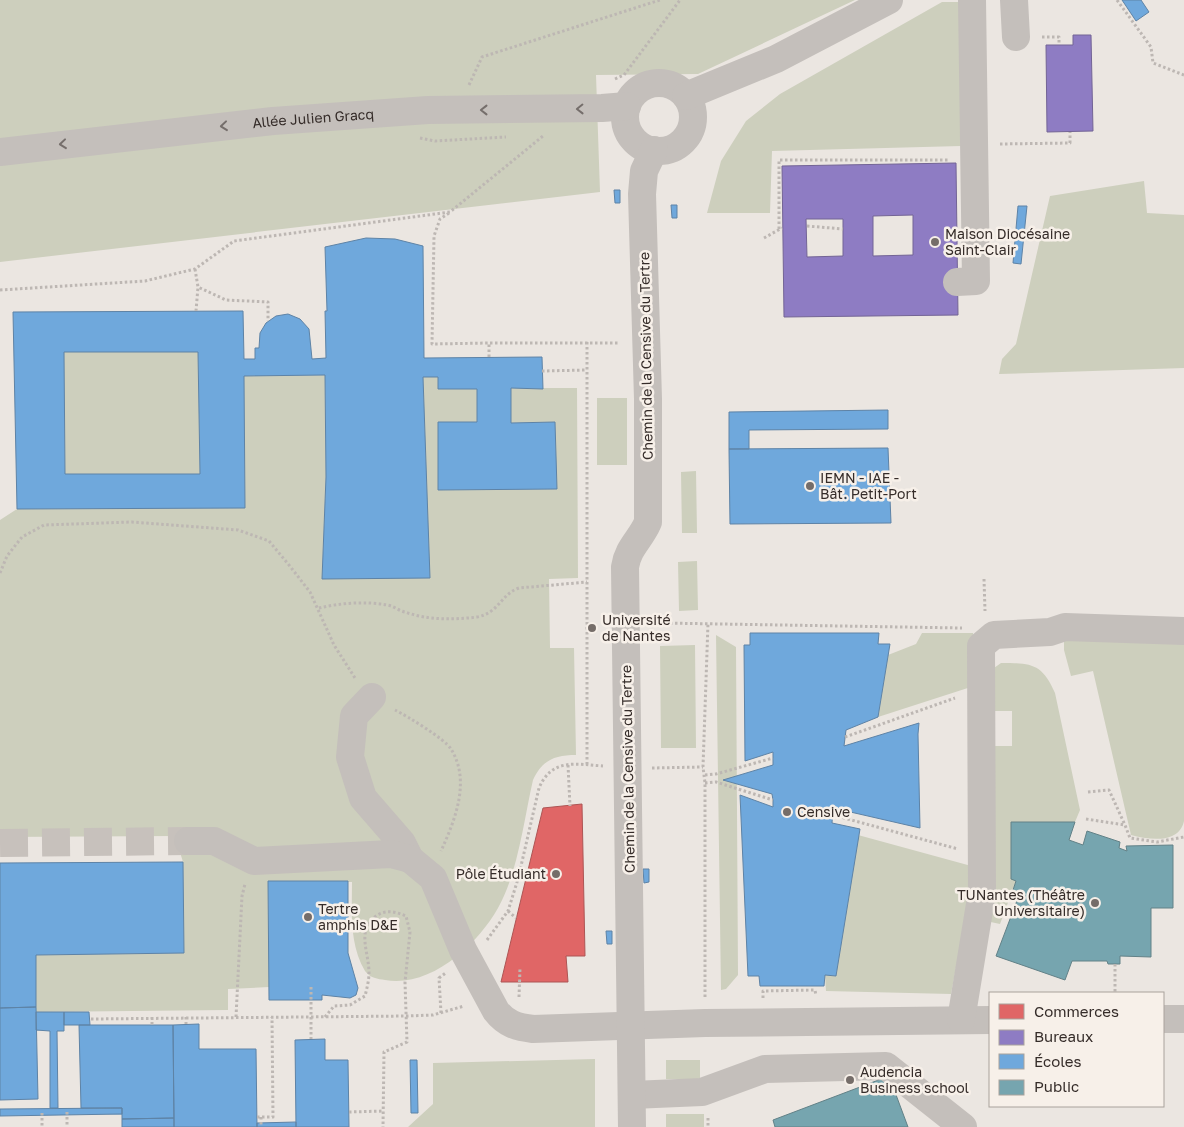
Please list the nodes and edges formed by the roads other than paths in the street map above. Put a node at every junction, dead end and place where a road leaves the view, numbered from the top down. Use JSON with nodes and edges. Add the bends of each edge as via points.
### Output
{"nodes":[{"id":1,"x":888,"y":0,"type":"edge"},
{"id":2,"x":972,"y":0,"type":"edge"},
{"id":3,"x":1014,"y":0,"type":"edge"},
{"id":4,"x":1016,"y":37,"type":"dead end"},
{"id":5,"x":686,"y":96,"type":"junction"},
{"id":6,"x":627,"y":106,"type":"junction"},
{"id":7,"x":654,"y":150,"type":"junction"},
{"id":8,"x":0,"y":152,"type":"edge"},
{"id":9,"x":958,"y":282,"type":"dead end"},
{"id":10,"x":1184,"y":631,"type":"edge"},
{"id":11,"x":372,"y":697,"type":"road end"},
{"id":12,"x":188,"y":841,"type":"tunnel mouth"},
{"id":13,"x":410,"y":859,"type":"junction"},
{"id":14,"x":1164,"y":1019,"type":"edge"},
{"id":15,"x":1184,"y":1019,"type":"edge"},
{"id":16,"x":961,"y":1020,"type":"junction"},
{"id":17,"x":989,"y":1020,"type":"edge"},
{"id":18,"x":630,"y":1026,"type":"junction"},
{"id":19,"x":632,"y":1095,"type":"junction"},
{"id":20,"x":632,"y":1127,"type":"edge"},
{"id":21,"x":963,"y":1127,"type":"edge"}],
"edges":[{"from":1,"to":5,"type":"street","via":[[776,59]]},
{"from":2,"to":9,"type":"street","via":[[976,281]]},
{"from":3,"to":4,"type":"street"},
{"from":5,"to":6,"type":"street","via":[[672,85],[655,83],[638,90]]},
{"from":5,"to":7,"type":"street","via":[[692,111],[692,126],[688,134],[677,145]]},
{"from":6,"to":7,"type":"street","via":[[628,132],[639,144]]},
{"from":6,"to":8,"type":"street","name":"Allée Julien Gracq","one_way":true,"via":[[428,110],[273,121]]},
{"from":7,"to":18,"type":"street","name":"Chemin de la Censive du Tertre","via":[[642,182],[648,522],[643,534],[632,544],[625,567]]},
{"from":10,"to":16,"type":"street","via":[[1065,627],[1050,632],[994,635],[981,646],[982,892]]},
{"from":11,"to":13,"type":"street","via":[[354,716],[350,757],[363,798],[402,843]]},
{"from":12,"to":13,"type":"street","via":[[214,841],[254,861],[392,854]]},
{"from":13,"to":18,"type":"street","via":[[433,878],[467,958],[502,1019],[517,1026],[533,1028]]},
{"from":14,"to":15,"type":"street"},
{"from":16,"to":17,"type":"street"},
{"from":16,"to":18,"type":"street"},
{"from":18,"to":19,"type":"street","name":"Chemin de la Censive du Tertre"},
{"from":19,"to":20,"type":"street","name":"Chemin de la Censive du Tertre"},
{"from":19,"to":21,"type":"street","via":[[702,1092],[765,1069],[886,1066]]}]}
